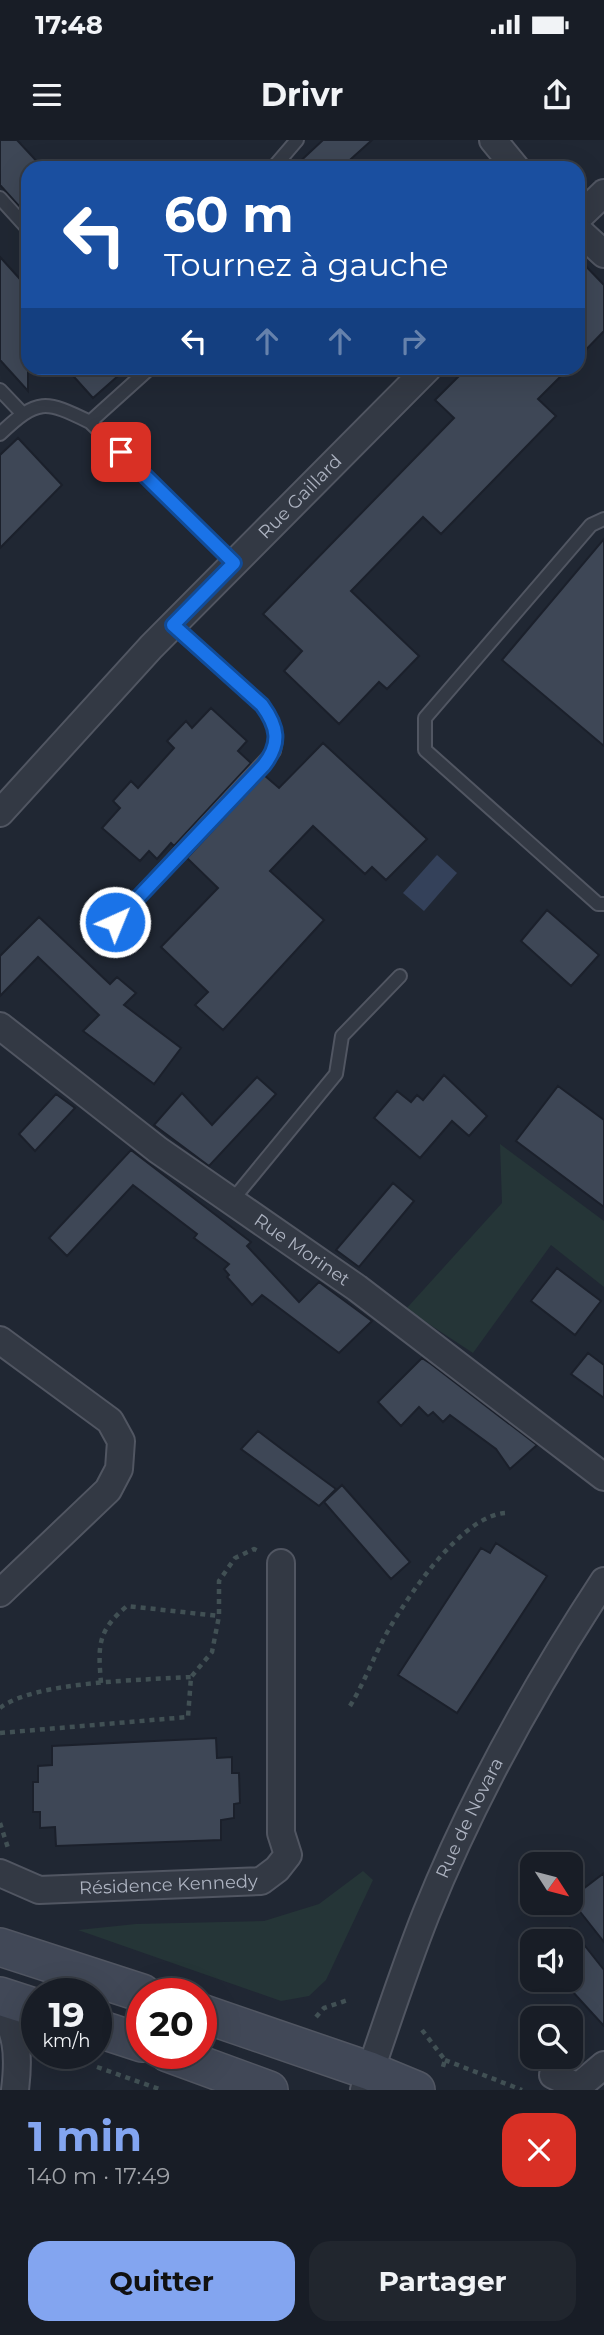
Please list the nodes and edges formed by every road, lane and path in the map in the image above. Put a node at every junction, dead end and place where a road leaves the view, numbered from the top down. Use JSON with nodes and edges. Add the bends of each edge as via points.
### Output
{"nodes":[{"id":1,"x":298,"y":140,"type":"edge"},
{"id":2,"x":493,"y":140,"type":"edge"},
{"id":3,"x":279,"y":161,"type":"edge"},
{"id":4,"x":510,"y":161,"type":"edge"},
{"id":5,"x":604,"y":193,"type":"edge"},
{"id":6,"x":0,"y":198,"type":"edge"},
{"id":7,"x":585,"y":211,"type":"edge"},
{"id":8,"x":21,"y":221,"type":"edge"},
{"id":9,"x":585,"y":236,"type":"edge"},
{"id":10,"x":604,"y":254,"type":"edge"},
{"id":11,"x":142,"y":375,"type":"edge"},
{"id":12,"x":421,"y":375,"type":"edge"},
{"id":13,"x":0,"y":390,"type":"edge"},
{"id":14,"x":22,"y":413,"type":"junction"},
{"id":15,"x":90,"y":422,"type":"junction"},
{"id":16,"x":0,"y":434,"type":"edge"},
{"id":17,"x":604,"y":519,"type":"edge"},
{"id":18,"x":234,"y":563,"type":"junction"},
{"id":19,"x":173,"y":625,"type":"junction"},
{"id":20,"x":0,"y":813,"type":"edge"},
{"id":21,"x":604,"y":904,"type":"edge"},
{"id":22,"x":115,"y":922,"type":"dead end"},
{"id":23,"x":400,"y":976,"type":"dead end"},
{"id":24,"x":0,"y":1026,"type":"edge"},
{"id":25,"x":230,"y":1203,"type":"junction"},
{"id":26,"x":0,"y":1340,"type":"edge"},
{"id":27,"x":604,"y":1477,"type":"edge"},
{"id":28,"x":505,"y":1513,"type":"dead end"},
{"id":29,"x":281,"y":1563,"type":"joint"},
{"id":30,"x":604,"y":1581,"type":"edge"},
{"id":31,"x":0,"y":1593,"type":"edge"},
{"id":32,"x":219,"y":1616,"type":"junction"},
{"id":33,"x":191,"y":1677,"type":"junction"},
{"id":34,"x":101,"y":1683,"type":"junction"},
{"id":35,"x":350,"y":1706,"type":"dead end"},
{"id":36,"x":0,"y":1708,"type":"edge"},
{"id":37,"x":0,"y":1733,"type":"edge"},
{"id":38,"x":0,"y":1873,"type":"edge"},
{"id":39,"x":0,"y":1947,"type":"edge"},
{"id":40,"x":126,"y":1988,"type":"edge"},
{"id":41,"x":0,"y":1997,"type":"edge"},
{"id":42,"x":21,"y":2003,"type":"edge"},
{"id":43,"x":217,"y":2019,"type":"edge"},
{"id":44,"x":422,"y":2030,"type":"dead end"},
{"id":45,"x":445,"y":2060,"type":"junction"},
{"id":46,"x":604,"y":2065,"type":"edge"},
{"id":47,"x":104,"y":2069,"type":"edge"},
{"id":48,"x":212,"y":2069,"type":"edge"},
{"id":49,"x":553,"y":2076,"type":"dead end"},
{"id":50,"x":367,"y":2080,"type":"edge"},
{"id":51,"x":427,"y":2085,"type":"edge"},
{"id":52,"x":15,"y":2090,"type":"edge"},
{"id":53,"x":162,"y":2090,"type":"edge"},
{"id":54,"x":269,"y":2090,"type":"edge"},
{"id":55,"x":522,"y":2090,"type":"edge"}],
"edges":[{"from":1,"to":3,"type":"lane"},
{"from":2,"to":4,"type":"street"},
{"from":5,"to":7,"type":"street"},
{"from":6,"to":8,"type":"lane"},
{"from":9,"to":10,"type":"street"},
{"from":11,"to":15,"type":"lane"},
{"from":12,"to":18,"type":"street","name":"Rue Gaillard"},
{"from":13,"to":14,"type":"lane"},
{"from":14,"to":15,"type":"lane","via":[[55,405]]},
{"from":14,"to":16,"type":"lane"},
{"from":15,"to":18,"type":"lane"},
{"from":17,"to":21,"type":"lane","via":[[591,525],[425,718],[425,750],[598,904]]},
{"from":18,"to":19,"type":"street","name":"Rue Gaillard"},
{"from":19,"to":20,"type":"street","name":"Rue Gaillard"},
{"from":19,"to":22,"type":"lane","via":[[262,705],[277,736],[274,751]]},
{"from":23,"to":25,"type":"lane","via":[[342,1036],[336,1074]]},
{"from":24,"to":25,"type":"street","name":"Rue Morinet"},
{"from":25,"to":27,"type":"street","name":"Rue Morinet","via":[[357,1288]]},
{"from":26,"to":31,"type":"street","via":[[110,1421],[121,1441],[119,1469],[108,1490]]},
{"from":28,"to":35,"type":"path","via":[[491,1514],[456,1541],[420,1582],[390,1626]]},
{"from":29,"to":32,"type":"path","via":[[254,1549],[235,1558],[219,1581]]},
{"from":29,"to":38,"type":"street","name":"Résidence Kennedy","via":[[281,1833],[288,1856],[277,1869],[261,1881],[39,1890]]},
{"from":30,"to":50,"type":"street","name":"Rue de Novara","via":[[530,1699],[486,1783],[426,1913]]},
{"from":32,"to":33,"type":"path","via":[[212,1652]]},
{"from":32,"to":34,"type":"path","via":[[127,1606],[108,1622],[98,1648]]},
{"from":33,"to":34,"type":"path"},
{"from":33,"to":37,"type":"path","via":[[188,1717]]},
{"from":34,"to":36,"type":"path","via":[[10,1700]]},
{"from":39,"to":40,"type":"main road"},
{"from":41,"to":42,"type":"main road"},
{"from":41,"to":52,"type":"street","via":[[19,2055]]},
{"from":43,"to":50,"type":"main road"},
{"from":44,"to":45,"type":"path"},
{"from":45,"to":51,"type":"path"},
{"from":45,"to":55,"type":"path"},
{"from":46,"to":49,"type":"street","via":[[578,2087]]},
{"from":47,"to":53,"type":"path"},
{"from":48,"to":54,"type":"main road"},
{"from":50,"to":51,"type":"main road"}]}
